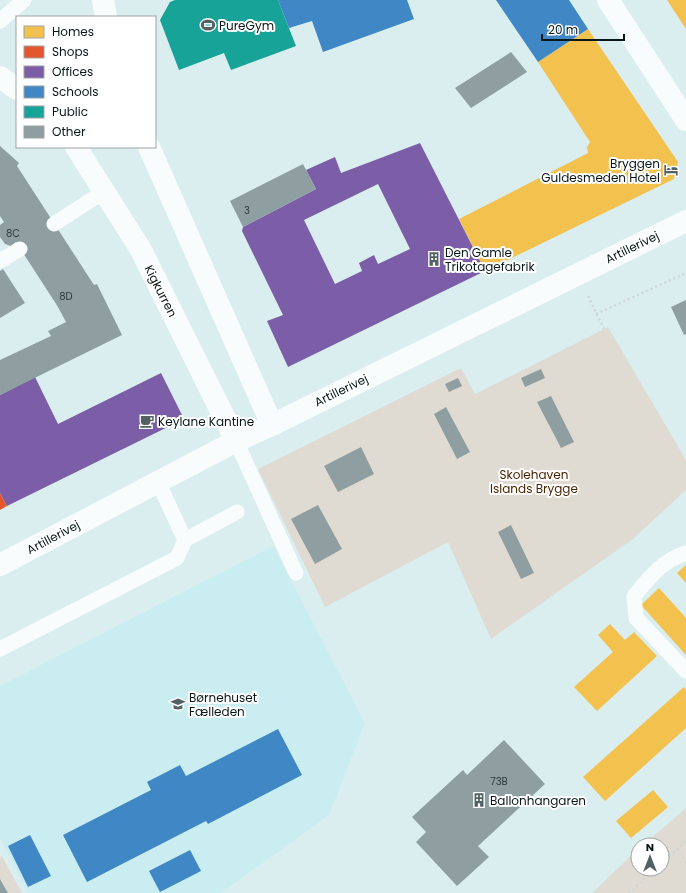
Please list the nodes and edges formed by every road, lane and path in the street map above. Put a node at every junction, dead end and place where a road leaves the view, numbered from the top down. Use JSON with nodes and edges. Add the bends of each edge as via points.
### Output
{"nodes":[{"id":1,"x":24,"y":0,"type":"edge"},
{"id":2,"x":103,"y":0,"type":"edge"},
{"id":3,"x":608,"y":0,"type":"edge"},
{"id":4,"x":106,"y":16,"type":"edge"},
{"id":5,"x":0,"y":21,"type":"edge"},
{"id":6,"x":686,"y":120,"type":"edge"},
{"id":7,"x":77,"y":148,"type":"edge"},
{"id":8,"x":149,"y":148,"type":"edge"},
{"id":9,"x":105,"y":191,"type":"junction"},
{"id":10,"x":686,"y":221,"type":"edge"},
{"id":11,"x":54,"y":224,"type":"dead end"},
{"id":12,"x":20,"y":249,"type":"dead end"},
{"id":13,"x":2,"y":256,"type":"edge"},
{"id":14,"x":686,"y":272,"type":"edge"},
{"id":15,"x":578,"y":274,"type":"junction"},
{"id":16,"x":596,"y":314,"type":"junction"},
{"id":17,"x":604,"y":329,"type":"dead end"},
{"id":18,"x":272,"y":425,"type":"junction"},
{"id":19,"x":236,"y":441,"type":"junction"},
{"id":20,"x":158,"y":482,"type":"junction"},
{"id":21,"x":237,"y":512,"type":"dead end"},
{"id":22,"x":185,"y":540,"type":"junction"},
{"id":23,"x":686,"y":553,"type":"edge"},
{"id":24,"x":0,"y":565,"type":"edge"},
{"id":25,"x":296,"y":574,"type":"dead end"},
{"id":26,"x":0,"y":648,"type":"edge"},
{"id":27,"x":686,"y":671,"type":"edge"},
{"id":28,"x":686,"y":841,"type":"edge"},
{"id":29,"x":677,"y":849,"type":"junction"},
{"id":30,"x":670,"y":856,"type":"edge"},
{"id":31,"x":686,"y":863,"type":"edge"},
{"id":32,"x":646,"y":877,"type":"edge"},
{"id":33,"x":629,"y":893,"type":"edge"}],
"edges":[{"from":1,"to":5,"type":"lane"},
{"from":2,"to":4,"type":"street"},
{"from":3,"to":6,"type":"street"},
{"from":7,"to":9,"type":"street","name":"Kigkurren"},
{"from":8,"to":18,"type":"street"},
{"from":9,"to":11,"type":"lane"},
{"from":9,"to":19,"type":"street","name":"Kigkurren","via":[[141,250]]},
{"from":10,"to":15,"type":"street","name":"Artillerivej"},
{"from":12,"to":13,"type":"lane"},
{"from":14,"to":16,"type":"path"},
{"from":15,"to":16,"type":"path"},
{"from":15,"to":18,"type":"street","name":"Artillerivej"},
{"from":16,"to":17,"type":"path"},
{"from":18,"to":19,"type":"street","name":"Artillerivej"},
{"from":19,"to":20,"type":"street","name":"Artillerivej"},
{"from":19,"to":25,"type":"lane"},
{"from":20,"to":22,"type":"lane"},
{"from":20,"to":24,"type":"street","name":"Artillerivej"},
{"from":21,"to":22,"type":"lane"},
{"from":22,"to":26,"type":"lane","via":[[177,558]]},
{"from":23,"to":27,"type":"lane","via":[[658,569],[634,596],[636,618]]},
{"from":28,"to":29,"type":"path"},
{"from":29,"to":30,"type":"path"},
{"from":29,"to":31,"type":"path"},
{"from":32,"to":33,"type":"path"}]}
